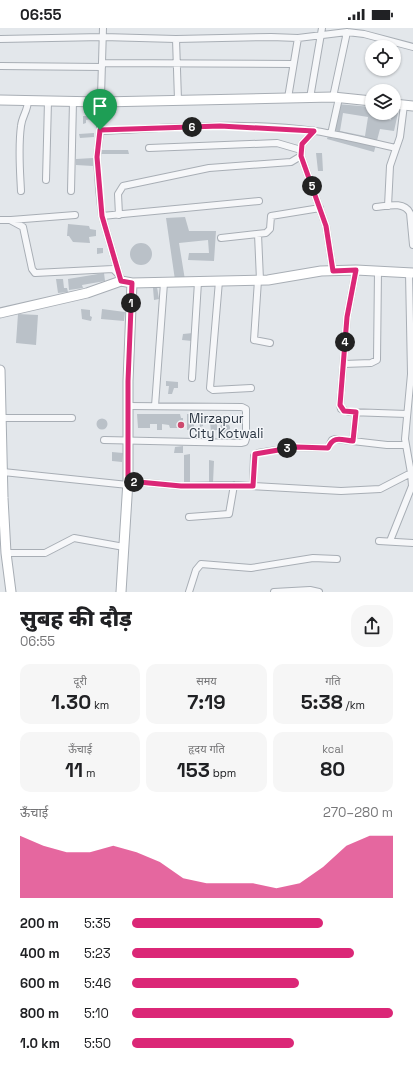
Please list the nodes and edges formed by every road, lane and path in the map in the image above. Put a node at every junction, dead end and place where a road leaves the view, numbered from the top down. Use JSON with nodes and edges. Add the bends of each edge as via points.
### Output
{"nodes":[{"id":1,"x":103,"y":28,"type":"edge"},
{"id":2,"x":322,"y":28,"type":"edge"},
{"id":3,"x":347,"y":32,"type":"junction"},
{"id":4,"x":320,"y":35,"type":"junction"},
{"id":5,"x":102,"y":37,"type":"junction"},
{"id":6,"x":298,"y":38,"type":"junction"},
{"id":7,"x":176,"y":39,"type":"junction"},
{"id":8,"x":0,"y":40,"type":"edge"},
{"id":9,"x":413,"y":47,"type":"edge"},
{"id":10,"x":177,"y":64,"type":"junction"},
{"id":11,"x":293,"y":64,"type":"junction"},
{"id":12,"x":102,"y":65,"type":"junction"},
{"id":13,"x":0,"y":66,"type":"edge"},
{"id":14,"x":288,"y":98,"type":"junction"},
{"id":15,"x":310,"y":98,"type":"junction"},
{"id":16,"x":336,"y":98,"type":"junction"},
{"id":17,"x":0,"y":100,"type":"edge"},
{"id":18,"x":28,"y":100,"type":"junction"},
{"id":19,"x":178,"y":100,"type":"junction"},
{"id":20,"x":48,"y":101,"type":"junction"},
{"id":21,"x":73,"y":101,"type":"junction"},
{"id":22,"x":365,"y":101,"type":"edge"},
{"id":23,"x":101,"y":102,"type":"junction"},
{"id":24,"x":408,"y":106,"type":"edge"},
{"id":25,"x":100,"y":130,"type":"junction"},
{"id":26,"x":314,"y":131,"type":"junction"},
{"id":27,"x":331,"y":134,"type":"junction"},
{"id":28,"x":149,"y":148,"type":"dead end"},
{"id":29,"x":396,"y":148,"type":"junction"},
{"id":30,"x":301,"y":153,"type":"junction"},
{"id":31,"x":46,"y":180,"type":"dead end"},
{"id":32,"x":21,"y":191,"type":"dead end"},
{"id":33,"x":71,"y":191,"type":"dead end"},
{"id":34,"x":259,"y":201,"type":"dead end"},
{"id":35,"x":388,"y":206,"type":"junction"},
{"id":36,"x":376,"y":207,"type":"dead end"},
{"id":37,"x":320,"y":208,"type":"junction"},
{"id":38,"x":119,"y":214,"type":"junction"},
{"id":39,"x":75,"y":215,"type":"dead end"},
{"id":40,"x":102,"y":216,"type":"junction"},
{"id":41,"x":0,"y":220,"type":"edge"},
{"id":42,"x":10,"y":220,"type":"junction"},
{"id":43,"x":258,"y":234,"type":"junction"},
{"id":44,"x":221,"y":238,"type":"dead end"},
{"id":45,"x":413,"y":245,"type":"edge"},
{"id":46,"x":356,"y":270,"type":"junction"},
{"id":47,"x":333,"y":271,"type":"junction"},
{"id":48,"x":378,"y":271,"type":"junction"},
{"id":49,"x":411,"y":273,"type":"edge"},
{"id":50,"x":120,"y":277,"type":"junction"},
{"id":51,"x":259,"y":280,"type":"junction"},
{"id":52,"x":219,"y":281,"type":"junction"},
{"id":53,"x":164,"y":282,"type":"junction"},
{"id":54,"x":198,"y":282,"type":"junction"},
{"id":55,"x":132,"y":283,"type":"junction"},
{"id":56,"x":0,"y":313,"type":"edge"},
{"id":57,"x":270,"y":343,"type":"dead end"},
{"id":58,"x":344,"y":364,"type":"junction"},
{"id":59,"x":0,"y":370,"type":"edge"},
{"id":60,"x":192,"y":378,"type":"dead end"},
{"id":61,"x":412,"y":386,"type":"edge"},
{"id":62,"x":1,"y":387,"type":"edge"},
{"id":63,"x":251,"y":388,"type":"dead end"},
{"id":64,"x":128,"y":406,"type":"junction"},
{"id":65,"x":155,"y":406,"type":"junction"},
{"id":66,"x":2,"y":412,"type":"edge"},
{"id":67,"x":356,"y":412,"type":"junction"},
{"id":68,"x":407,"y":414,"type":"junction"},
{"id":69,"x":72,"y":418,"type":"dead end"},
{"id":70,"x":104,"y":440,"type":"dead end"},
{"id":71,"x":353,"y":441,"type":"junction"},
{"id":72,"x":128,"y":442,"type":"junction"},
{"id":73,"x":406,"y":445,"type":"junction"},
{"id":74,"x":3,"y":472,"type":"junction"},
{"id":75,"x":411,"y":473,"type":"junction"},
{"id":76,"x":128,"y":483,"type":"junction"},
{"id":77,"x":234,"y":485,"type":"junction"},
{"id":78,"x":253,"y":486,"type":"junction"},
{"id":79,"x":189,"y":517,"type":"dead end"},
{"id":80,"x":379,"y":541,"type":"dead end"},
{"id":81,"x":390,"y":541,"type":"junction"},
{"id":82,"x":413,"y":543,"type":"edge"},
{"id":83,"x":124,"y":547,"type":"junction"},
{"id":84,"x":6,"y":553,"type":"junction"},
{"id":85,"x":337,"y":559,"type":"dead end"},
{"id":86,"x":11,"y":592,"type":"edge"},
{"id":87,"x":121,"y":592,"type":"edge"},
{"id":88,"x":189,"y":592,"type":"edge"},
{"id":89,"x":274,"y":592,"type":"edge"},
{"id":90,"x":319,"y":592,"type":"edge"}],
"edges":[{"from":1,"to":5,"type":"street"},
{"from":2,"to":4,"type":"street"},
{"from":3,"to":4,"type":"street"},
{"from":3,"to":9,"type":"street"},
{"from":3,"to":16,"type":"street"},
{"from":4,"to":6,"type":"street"},
{"from":4,"to":15,"type":"street"},
{"from":5,"to":7,"type":"street"},
{"from":5,"to":8,"type":"street"},
{"from":5,"to":12,"type":"street"},
{"from":6,"to":7,"type":"street"},
{"from":6,"to":11,"type":"street"},
{"from":7,"to":10,"type":"street"},
{"from":10,"to":11,"type":"street"},
{"from":10,"to":12,"type":"street"},
{"from":10,"to":19,"type":"street"},
{"from":11,"to":14,"type":"street"},
{"from":12,"to":13,"type":"street"},
{"from":12,"to":23,"type":"street"},
{"from":14,"to":15,"type":"street"},
{"from":14,"to":19,"type":"street"},
{"from":15,"to":16,"type":"street"},
{"from":16,"to":22,"type":"street"},
{"from":16,"to":27,"type":"street"},
{"from":17,"to":18,"type":"street"},
{"from":18,"to":20,"type":"street"},
{"from":18,"to":32,"type":"street","via":[[28,111],[21,124],[19,141]]},
{"from":19,"to":23,"type":"street"},
{"from":20,"to":21,"type":"street"},
{"from":20,"to":31,"type":"street"},
{"from":21,"to":23,"type":"street"},
{"from":21,"to":33,"type":"street"},
{"from":23,"to":25,"type":"street"},
{"from":24,"to":29,"type":"street"},
{"from":25,"to":26,"type":"street","via":[[220,126]]},
{"from":25,"to":40,"type":"street","via":[[97,157]]},
{"from":26,"to":27,"type":"street"},
{"from":26,"to":30,"type":"street","via":[[302,144]]},
{"from":27,"to":29,"type":"street"},
{"from":28,"to":30,"type":"street","via":[[277,143]]},
{"from":29,"to":35,"type":"street","via":[[390,166]]},
{"from":30,"to":37,"type":"street"},
{"from":30,"to":38,"type":"street","via":[[291,162],[210,168],[123,186],[118,194]]},
{"from":34,"to":38,"type":"street"},
{"from":35,"to":36,"type":"street"},
{"from":35,"to":45,"type":"street","via":[[408,209]]},
{"from":37,"to":43,"type":"street","via":[[271,216],[269,232]]},
{"from":37,"to":47,"type":"street","via":[[326,226]]},
{"from":38,"to":40,"type":"street"},
{"from":39,"to":42,"type":"street"},
{"from":40,"to":50,"type":"street"},
{"from":41,"to":42,"type":"street"},
{"from":42,"to":50,"type":"street","via":[[23,227],[32,269],[36,274],[113,270]]},
{"from":43,"to":44,"type":"street"},
{"from":43,"to":51,"type":"street"},
{"from":46,"to":47,"type":"street"},
{"from":46,"to":48,"type":"street"},
{"from":46,"to":58,"type":"street","via":[[347,317]]},
{"from":47,"to":51,"type":"street"},
{"from":48,"to":49,"type":"street"},
{"from":48,"to":58,"type":"street","via":[[376,360],[371,363]]},
{"from":49,"to":61,"type":"street"},
{"from":50,"to":55,"type":"street"},
{"from":50,"to":56,"type":"street","via":[[86,293]]},
{"from":51,"to":52,"type":"street"},
{"from":51,"to":57,"type":"street","via":[[254,340]]},
{"from":52,"to":54,"type":"street"},
{"from":52,"to":63,"type":"street","via":[[210,388]]},
{"from":53,"to":54,"type":"street"},
{"from":53,"to":55,"type":"street"},
{"from":53,"to":65,"type":"street"},
{"from":54,"to":60,"type":"street"},
{"from":55,"to":64,"type":"street"},
{"from":58,"to":67,"type":"street","via":[[340,405],[344,411]]},
{"from":59,"to":62,"type":"street"},
{"from":61,"to":68,"type":"street"},
{"from":62,"to":66,"type":"street"},
{"from":64,"to":65,"type":"street"},
{"from":64,"to":72,"type":"street"},
{"from":65,"to":72,"type":"street","via":[[242,407],[247,413],[245,442]]},
{"from":66,"to":69,"type":"street"},
{"from":66,"to":74,"type":"street"},
{"from":67,"to":68,"type":"street"},
{"from":67,"to":71,"type":"street"},
{"from":68,"to":73,"type":"street"},
{"from":70,"to":72,"type":"street"},
{"from":71,"to":73,"type":"street"},
{"from":71,"to":78,"type":"street","via":[[335,439],[330,442],[328,448],[296,447],[255,454]]},
{"from":72,"to":76,"type":"street"},
{"from":73,"to":75,"type":"street"},
{"from":74,"to":76,"type":"street"},
{"from":74,"to":84,"type":"street"},
{"from":75,"to":78,"type":"street","via":[[380,489],[341,491]]},
{"from":75,"to":81,"type":"street","via":[[412,486]]},
{"from":76,"to":77,"type":"street"},
{"from":76,"to":83,"type":"street"},
{"from":77,"to":78,"type":"street"},
{"from":77,"to":79,"type":"street","via":[[229,514]]},
{"from":80,"to":81,"type":"street"},
{"from":81,"to":82,"type":"street"},
{"from":83,"to":84,"type":"street","via":[[74,538],[45,553]]},
{"from":83,"to":87,"type":"street"},
{"from":84,"to":86,"type":"street"},
{"from":85,"to":88,"type":"street","via":[[313,558],[251,568],[201,564],[196,570]]},
{"from":89,"to":90,"type":"street"}]}
